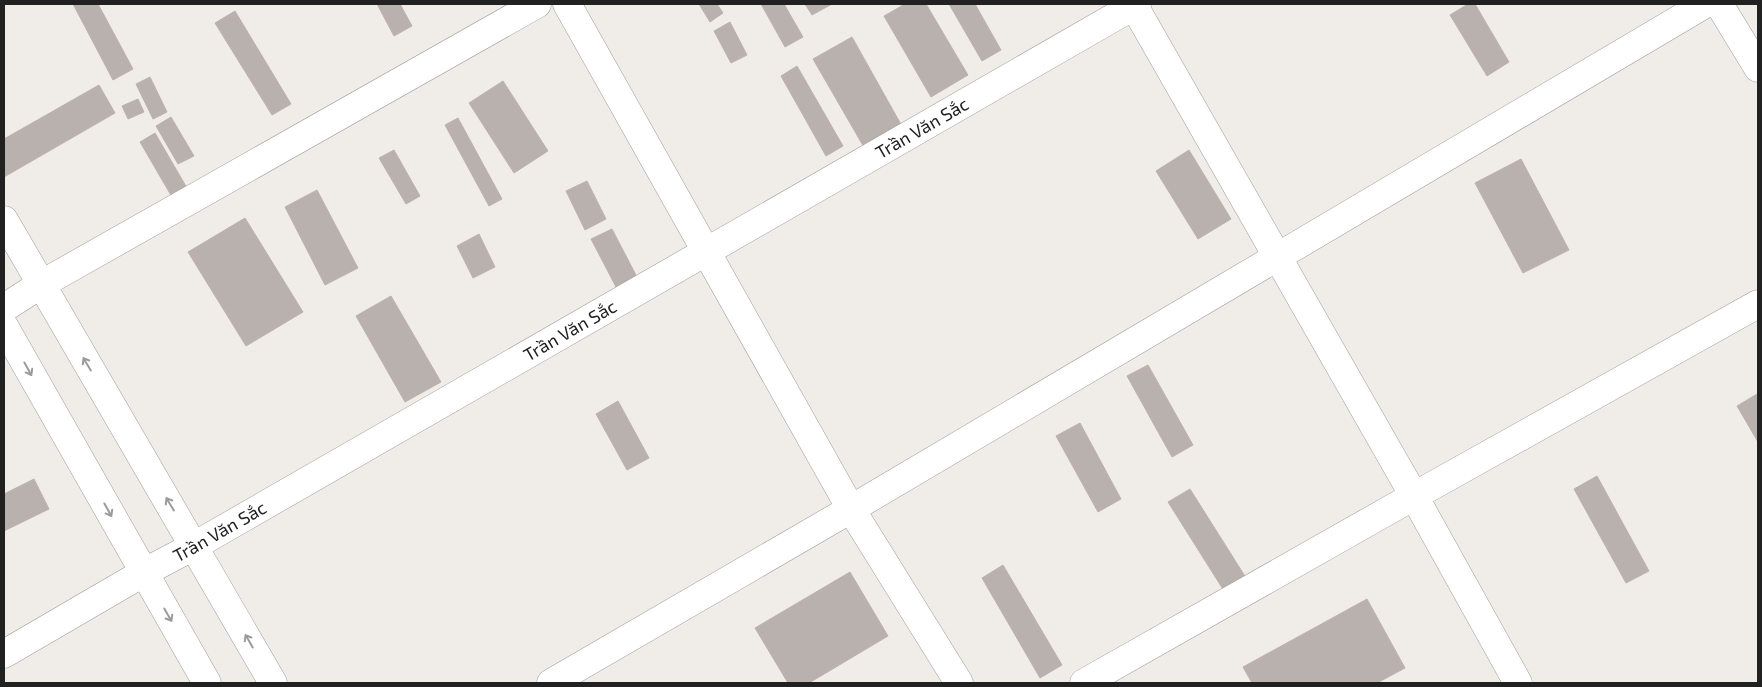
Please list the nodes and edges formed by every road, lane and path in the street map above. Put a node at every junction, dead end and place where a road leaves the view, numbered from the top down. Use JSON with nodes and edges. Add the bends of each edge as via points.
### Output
{"nodes":[{"id":1,"x":537,"y":4,"type":"edge"},
{"id":2,"x":567,"y":4,"type":"edge"},
{"id":3,"x":1135,"y":4,"type":"edge"},
{"id":4,"x":1705,"y":4,"type":"edge"},
{"id":5,"x":1719,"y":4,"type":"edge"},
{"id":6,"x":1758,"y":68,"type":"edge"},
{"id":7,"x":4,"y":220,"type":"edge"},
{"id":8,"x":706,"y":251,"type":"junction"},
{"id":9,"x":1277,"y":258,"type":"junction"},
{"id":10,"x":40,"y":285,"type":"junction"},
{"id":11,"x":1758,"y":304,"type":"edge"},
{"id":12,"x":4,"y":308,"type":"edge"},
{"id":13,"x":4,"y":326,"type":"edge"},
{"id":14,"x":1414,"y":496,"type":"junction"},
{"id":15,"x":851,"y":509,"type":"junction"},
{"id":16,"x":194,"y":546,"type":"junction"},
{"id":17,"x":143,"y":573,"type":"junction"},
{"id":18,"x":4,"y":654,"type":"edge"},
{"id":19,"x":207,"y":683,"type":"edge"},
{"id":20,"x":273,"y":683,"type":"edge"},
{"id":21,"x":551,"y":683,"type":"edge"},
{"id":22,"x":959,"y":683,"type":"edge"},
{"id":23,"x":1084,"y":683,"type":"edge"},
{"id":24,"x":1518,"y":683,"type":"edge"}],
"edges":[{"from":1,"to":10,"type":"street"},
{"from":2,"to":8,"type":"street"},
{"from":3,"to":8,"type":"street","name":"Trần Văn Sắc"},
{"from":3,"to":9,"type":"street"},
{"from":4,"to":9,"type":"street"},
{"from":5,"to":6,"type":"street"},
{"from":7,"to":10,"type":"street"},
{"from":8,"to":15,"type":"street"},
{"from":8,"to":16,"type":"street","name":"Trần Văn Sắc"},
{"from":9,"to":14,"type":"street"},
{"from":9,"to":15,"type":"street"},
{"from":10,"to":12,"type":"street"},
{"from":16,"to":10,"type":"street","one_way":true},
{"from":11,"to":14,"type":"street"},
{"from":13,"to":17,"type":"street","one_way":true},
{"from":14,"to":23,"type":"street"},
{"from":14,"to":24,"type":"street"},
{"from":15,"to":21,"type":"street"},
{"from":15,"to":22,"type":"street"},
{"from":16,"to":17,"type":"street","name":"Trần Văn Sắc"},
{"from":20,"to":16,"type":"street","one_way":true},
{"from":17,"to":18,"type":"street","name":"Trần Văn Sắc"},
{"from":17,"to":19,"type":"street","one_way":true}]}
